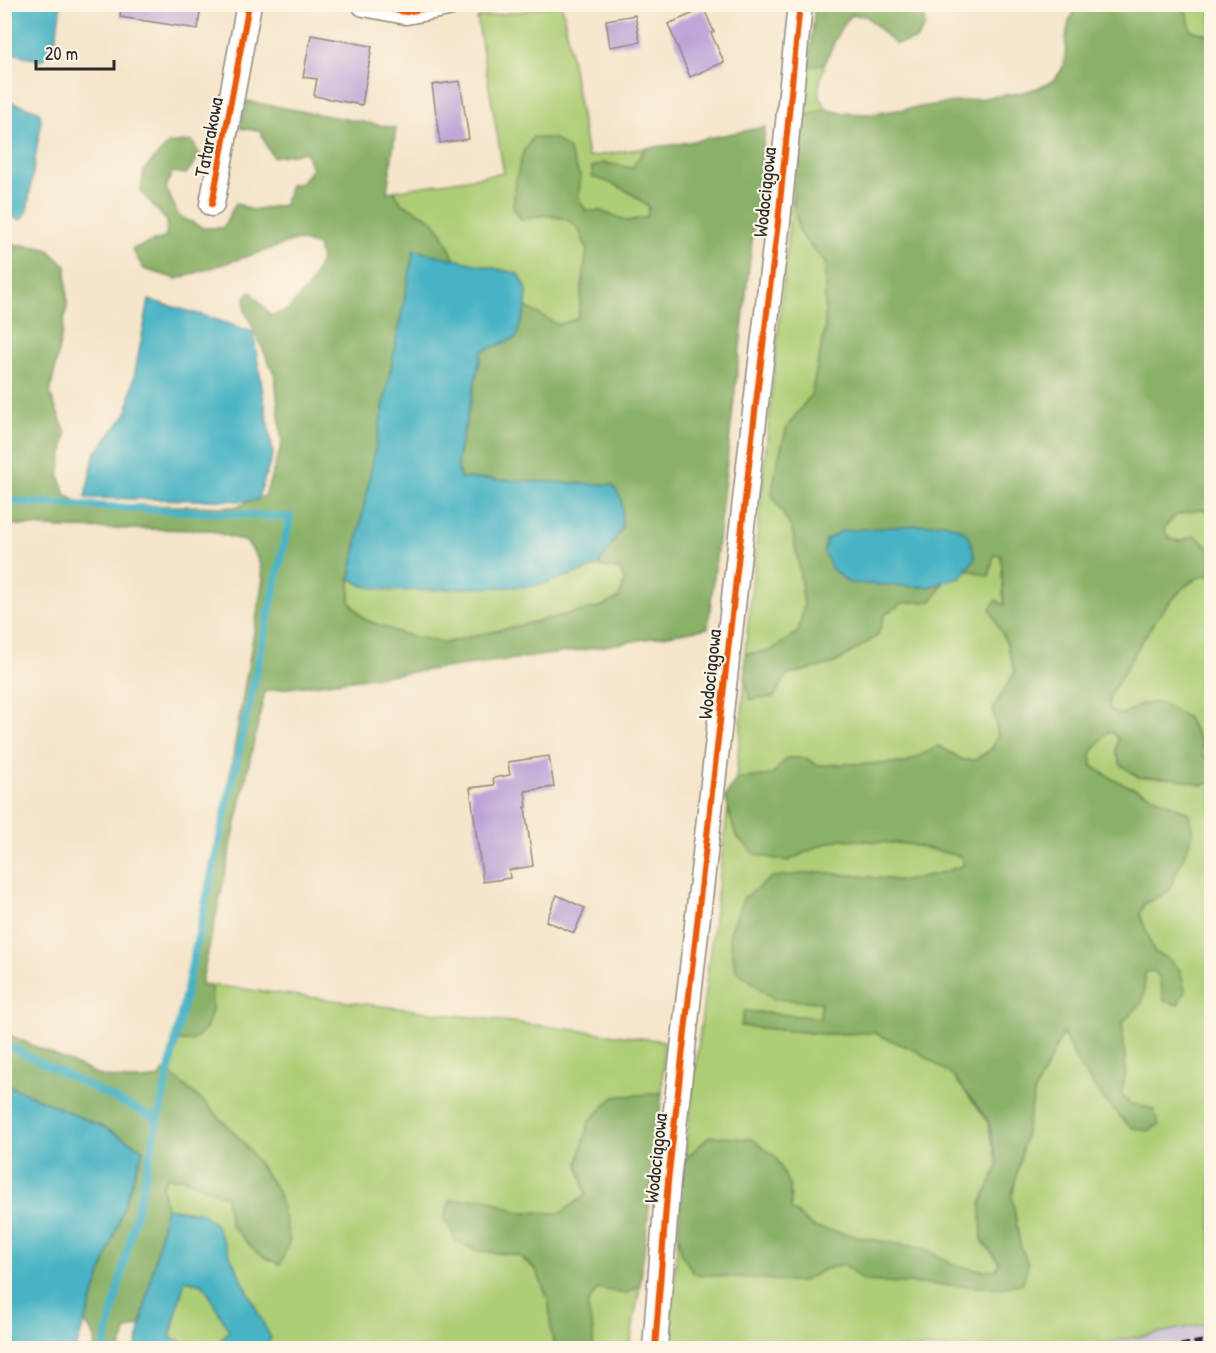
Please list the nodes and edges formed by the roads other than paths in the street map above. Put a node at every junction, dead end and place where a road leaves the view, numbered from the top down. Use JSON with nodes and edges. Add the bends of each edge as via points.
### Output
{"nodes":[{"id":1,"x":249,"y":4,"type":"edge"},
{"id":2,"x":364,"y":4,"type":"edge"},
{"id":3,"x":448,"y":4,"type":"edge"},
{"id":4,"x":800,"y":4,"type":"edge"},
{"id":5,"x":212,"y":204,"type":"dead end"},
{"id":6,"x":655,"y":1348,"type":"edge"}],
"edges":[{"from":1,"to":5,"type":"street","name":"Tatarakowa"},
{"from":2,"to":3,"type":"street","via":[[406,12]]},
{"from":4,"to":6,"type":"street","name":"Wodociągowa","via":[[668,1181]]}]}
